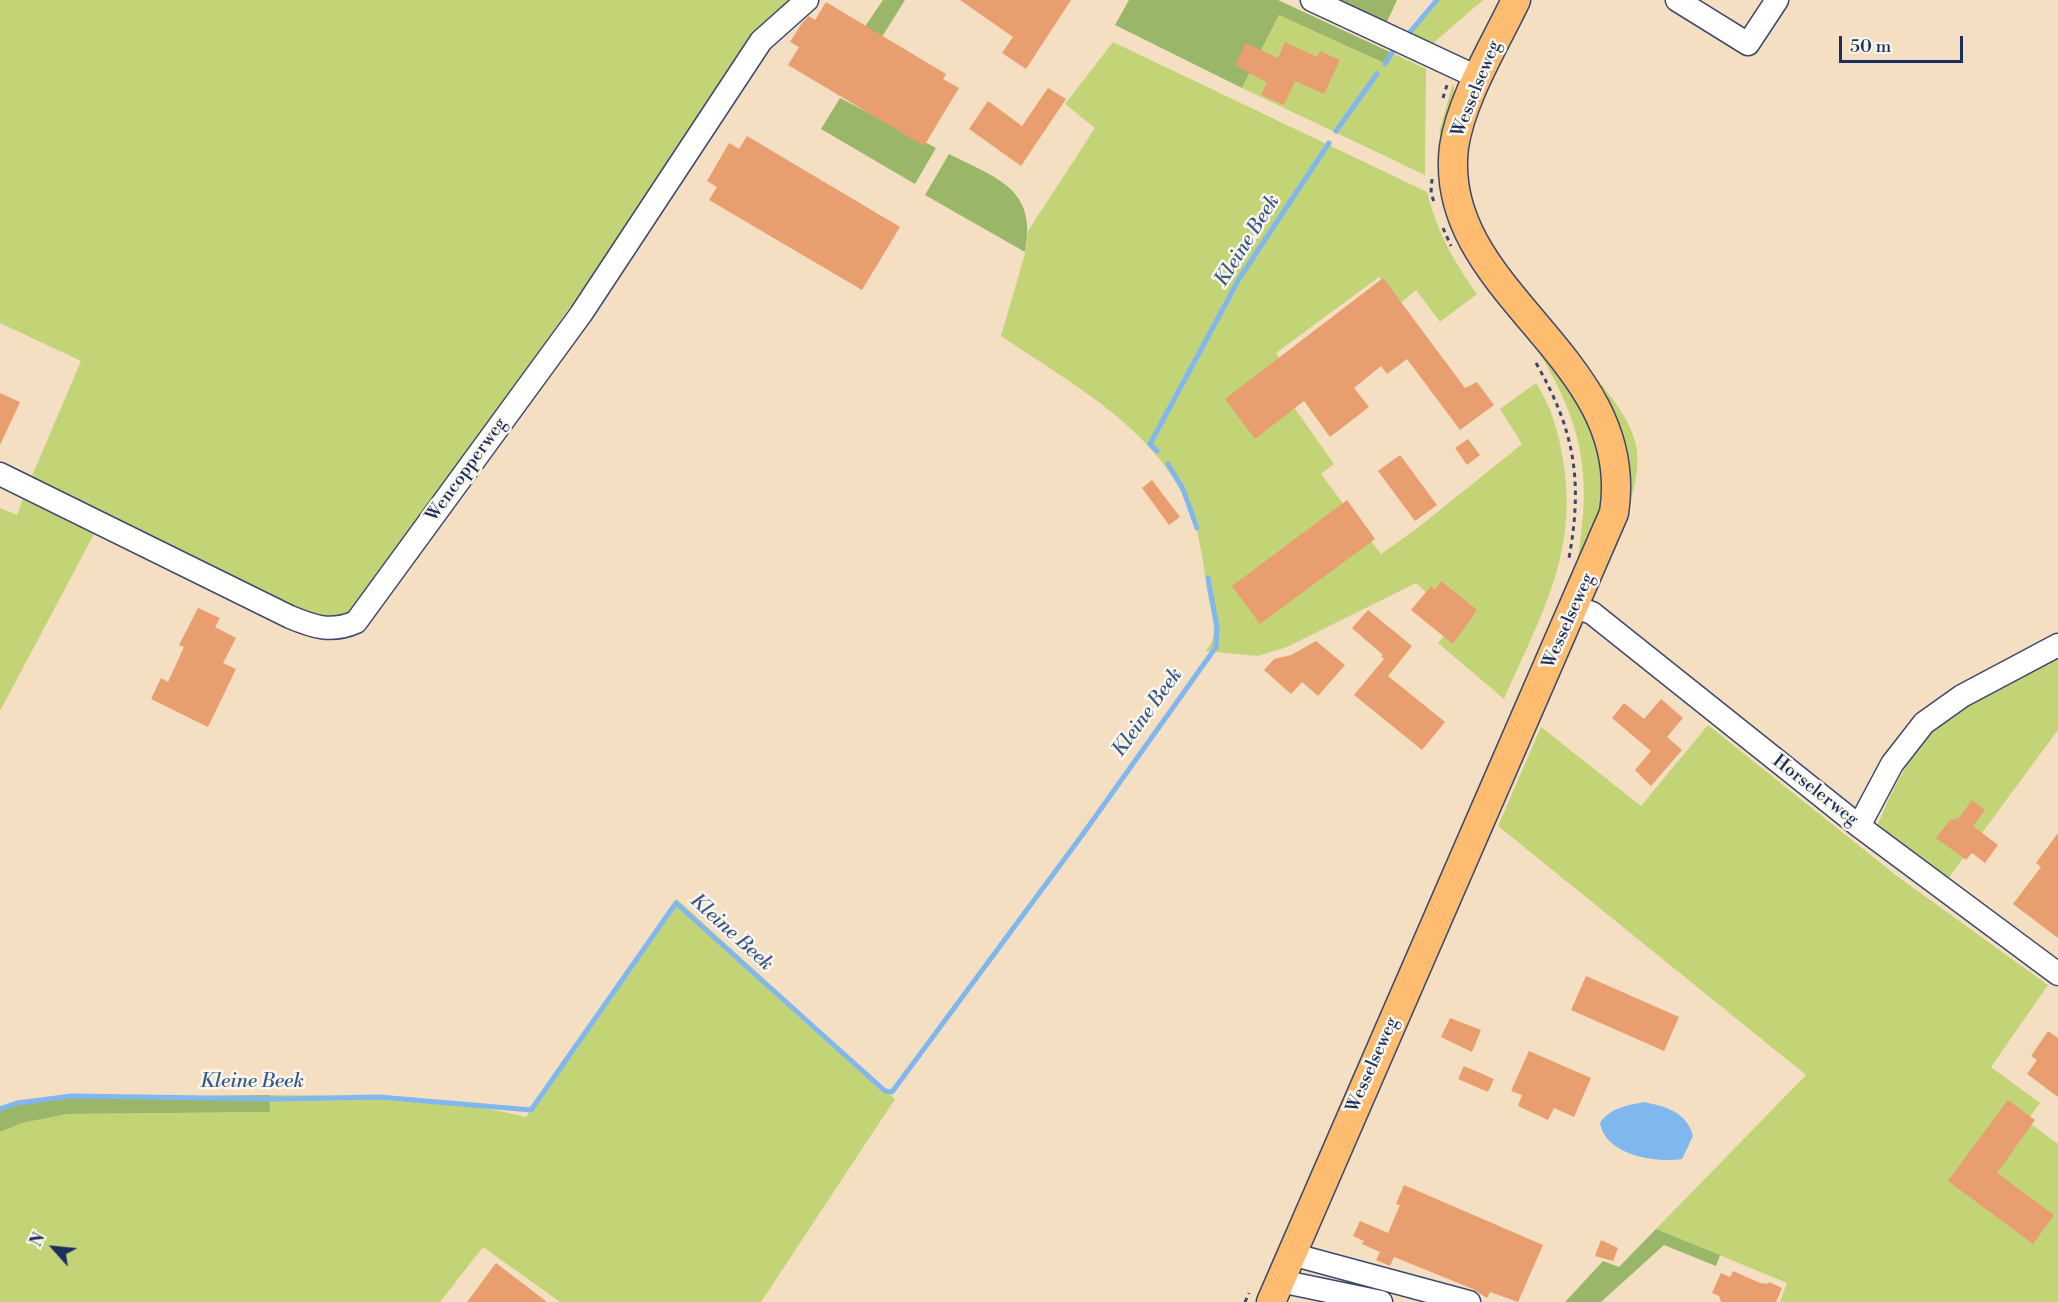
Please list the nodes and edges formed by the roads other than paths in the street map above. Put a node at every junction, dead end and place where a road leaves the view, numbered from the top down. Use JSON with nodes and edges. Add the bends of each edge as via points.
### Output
{"nodes":[{"id":1,"x":807,"y":0,"type":"edge"},
{"id":2,"x":1312,"y":0,"type":"edge"},
{"id":3,"x":1516,"y":0,"type":"edge"},
{"id":4,"x":1677,"y":0,"type":"edge"},
{"id":5,"x":1777,"y":0,"type":"edge"},
{"id":6,"x":1467,"y":72,"type":"junction"},
{"id":7,"x":0,"y":474,"type":"edge"},
{"id":8,"x":1575,"y":607,"type":"junction"},
{"id":9,"x":2058,"y":645,"type":"edge"},
{"id":10,"x":1859,"y":826,"type":"junction"},
{"id":11,"x":2058,"y":974,"type":"edge"},
{"id":12,"x":1292,"y":1254,"type":"junction"},
{"id":13,"x":1275,"y":1292,"type":"edge"},
{"id":14,"x":1381,"y":1302,"type":"edge"},
{"id":15,"x":1469,"y":1302,"type":"edge"}],
"edges":[{"from":1,"to":7,"type":"street","name":"Wencopperweg","via":[[761,41],[581,314],[356,622],[340,629],[317,629],[290,618]]},
{"from":2,"to":6,"type":"street"},
{"from":3,"to":6,"type":"main road","name":"Wesselseweg"},
{"from":4,"to":5,"type":"street","via":[[1748,44]]},
{"from":6,"to":8,"type":"main road","name":"Wesselseweg","via":[[1454,146],[1454,192],[1461,215],[1487,262],[1595,404],[1613,447],[1617,474],[1614,513]]},
{"from":8,"to":10,"type":"street","name":"Horselerweg","via":[[1592,613]]},
{"from":8,"to":12,"type":"main road","name":"Wesselseweg"},
{"from":9,"to":10,"type":"street","via":[[1962,696],[1924,723],[1892,764]]},
{"from":10,"to":11,"type":"street","name":"Horselerweg"},
{"from":12,"to":13,"type":"main road","name":"Wesselseweg"},
{"from":12,"to":15,"type":"street"},
{"from":13,"to":14,"type":"street","name":"Wesselseweg"}]}
